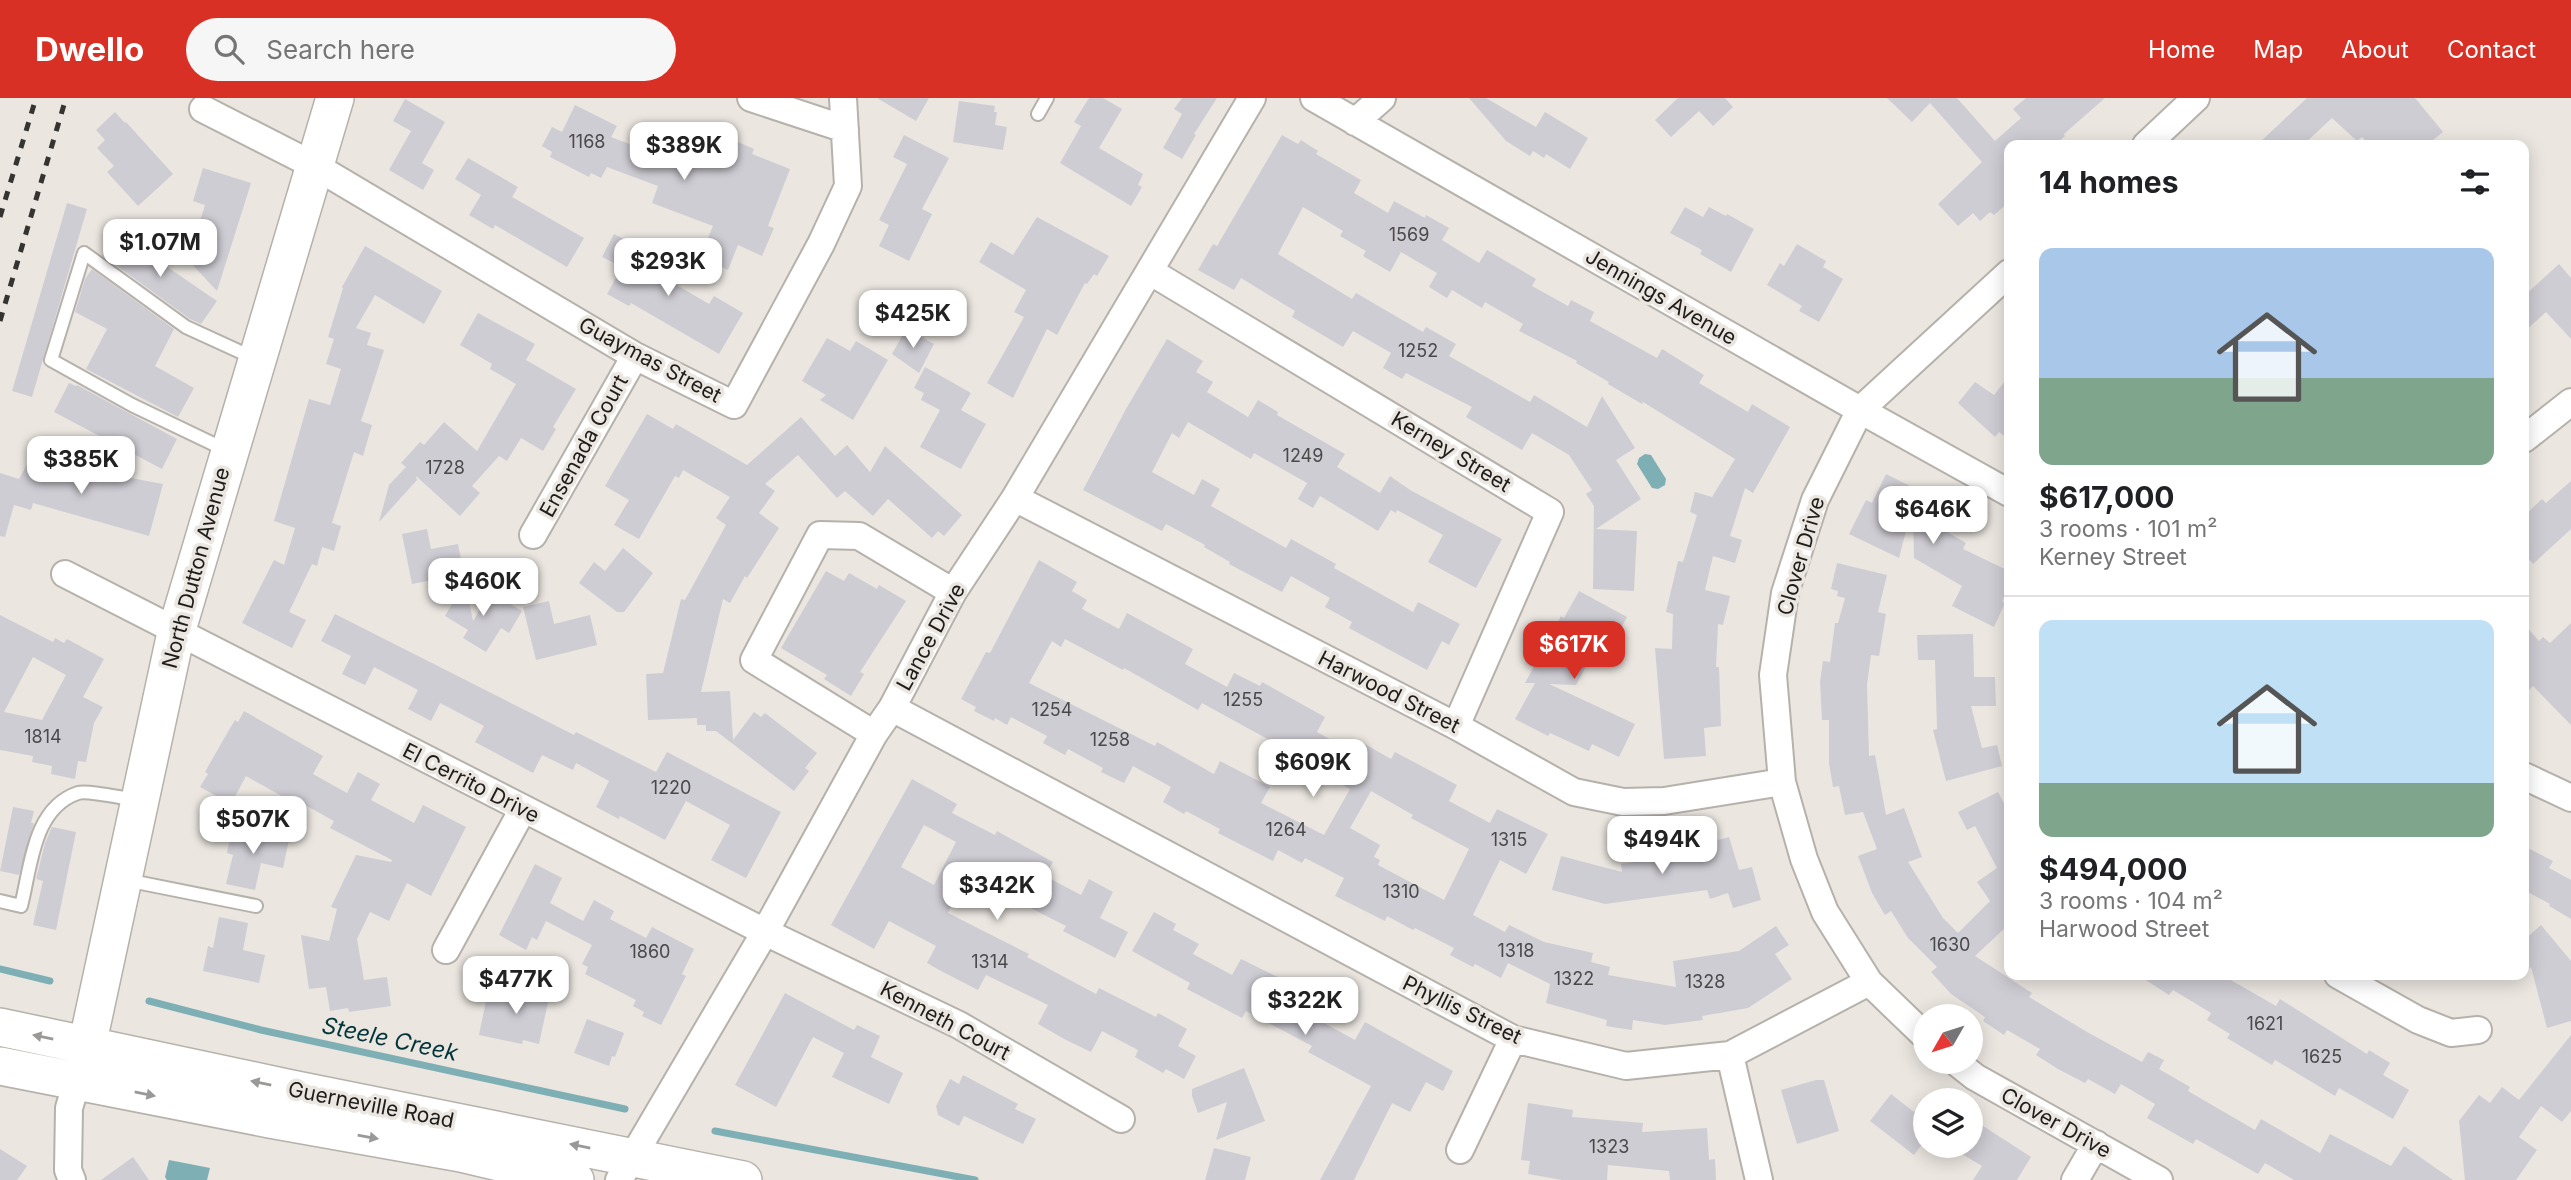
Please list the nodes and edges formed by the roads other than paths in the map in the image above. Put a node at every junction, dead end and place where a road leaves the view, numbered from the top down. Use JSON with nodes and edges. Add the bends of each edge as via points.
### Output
{"nodes":[{"id":1,"x":335,"y":98,"type":"edge"},
{"id":2,"x":751,"y":98,"type":"edge"},
{"id":3,"x":843,"y":98,"type":"edge"},
{"id":4,"x":1047,"y":98,"type":"edge"},
{"id":5,"x":1252,"y":98,"type":"edge"},
{"id":6,"x":1314,"y":98,"type":"edge"},
{"id":7,"x":1382,"y":98,"type":"edge"},
{"id":8,"x":2196,"y":98,"type":"edge"},
{"id":9,"x":203,"y":109,"type":"dead end"},
{"id":10,"x":1038,"y":114,"type":"dead end"},
{"id":11,"x":1355,"y":122,"type":"junction"},
{"id":12,"x":845,"y":129,"type":"junction"},
{"id":13,"x":2151,"y":140,"type":"edge"},
{"id":14,"x":315,"y":166,"type":"junction"},
{"id":15,"x":1151,"y":272,"type":"junction"},
{"id":16,"x":2004,"y":279,"type":"edge"},
{"id":17,"x":635,"y":356,"type":"junction"},
{"id":18,"x":257,"y":359,"type":"junction"},
{"id":19,"x":2571,"y":402,"type":"edge"},
{"id":20,"x":1860,"y":410,"type":"junction"},
{"id":21,"x":2529,"y":435,"type":"edge"},
{"id":22,"x":228,"y":451,"type":"junction"},
{"id":23,"x":2004,"y":490,"type":"edge"},
{"id":24,"x":1015,"y":499,"type":"junction"},
{"id":25,"x":533,"y":535,"type":"dead end"},
{"id":26,"x":65,"y":574,"type":"dead end"},
{"id":27,"x":953,"y":592,"type":"junction"},
{"id":28,"x":176,"y":633,"type":"junction"},
{"id":29,"x":892,"y":708,"type":"junction"},
{"id":30,"x":1455,"y":726,"type":"junction"},
{"id":31,"x":874,"y":734,"type":"junction"},
{"id":32,"x":2529,"y":778,"type":"edge"},
{"id":33,"x":1782,"y":782,"type":"junction"},
{"id":34,"x":2571,"y":798,"type":"edge"},
{"id":35,"x":138,"y":800,"type":"junction"},
{"id":36,"x":523,"y":809,"type":"junction"},
{"id":37,"x":122,"y":879,"type":"junction"},
{"id":38,"x":0,"y":901,"type":"edge"},
{"id":39,"x":256,"y":906,"type":"dead end"},
{"id":40,"x":765,"y":932,"type":"junction"},
{"id":41,"x":446,"y":950,"type":"dead end"},
{"id":42,"x":2347,"y":980,"type":"edge"},
{"id":43,"x":1869,"y":982,"type":"junction"},
{"id":44,"x":1913,"y":1024,"type":"edge"},
{"id":45,"x":0,"y":1027,"type":"edge"},
{"id":46,"x":2478,"y":1030,"type":"dead end"},
{"id":47,"x":1513,"y":1040,"type":"junction"},
{"id":48,"x":87,"y":1046,"type":"junction"},
{"id":49,"x":1730,"y":1055,"type":"junction"},
{"id":50,"x":0,"y":1066,"type":"edge"},
{"id":51,"x":1971,"y":1074,"type":"edge"},
{"id":52,"x":78,"y":1081,"type":"junction"},
{"id":53,"x":1121,"y":1119,"type":"dead end"},
{"id":54,"x":2096,"y":1144,"type":"junction"},
{"id":55,"x":1460,"y":1150,"type":"dead end"},
{"id":56,"x":626,"y":1168,"type":"edge"},
{"id":57,"x":72,"y":1180,"type":"edge"},
{"id":58,"x":575,"y":1180,"type":"edge"},
{"id":59,"x":743,"y":1180,"type":"edge"},
{"id":60,"x":1759,"y":1180,"type":"edge"},
{"id":61,"x":2075,"y":1180,"type":"edge"},
{"id":62,"x":2159,"y":1180,"type":"edge"}],
"edges":[{"from":1,"to":14,"type":"main road","name":"North Dutton Avenue"},
{"from":2,"to":12,"type":"street"},
{"from":3,"to":12,"type":"street","name":"Guaymas Street"},
{"from":4,"to":10,"type":"lane"},
{"from":5,"to":15,"type":"street","name":"Lance Drive"},
{"from":6,"to":11,"type":"street","name":"Jennings Avenue"},
{"from":7,"to":11,"type":"street"},
{"from":8,"to":13,"type":"street"},
{"from":9,"to":14,"type":"street","name":"Guaymas Street"},
{"from":11,"to":20,"type":"street","name":"Jennings Avenue"},
{"from":12,"to":17,"type":"street","name":"Guaymas Street","via":[[848,186],[734,405]]},
{"from":14,"to":17,"type":"street","name":"Guaymas Street"},
{"from":14,"to":18,"type":"main road","name":"North Dutton Avenue"},
{"from":15,"to":24,"type":"street","name":"Lance Drive"},
{"from":15,"to":30,"type":"street","name":"Kerney Street","via":[[1550,512]]},
{"from":16,"to":20,"type":"street","name":"Clover Drive"},
{"from":17,"to":25,"type":"street","name":"Ensenada Court"},
{"from":18,"to":22,"type":"main road","name":"North Dutton Avenue"},
{"from":18,"to":22,"type":"lane","via":[[186,327],[84,253],[51,360]]},
{"from":19,"to":21,"type":"street"},
{"from":20,"to":23,"type":"street","name":"Jennings Avenue"},
{"from":20,"to":33,"type":"street","name":"Clover Drive","via":[[1815,500],[1785,593],[1773,676]]},
{"from":22,"to":28,"type":"main road","name":"North Dutton Avenue"},
{"from":24,"to":27,"type":"street","name":"Lance Drive"},
{"from":24,"to":30,"type":"street","name":"Harwood Street"},
{"from":26,"to":28,"type":"street","name":"El Cerrito Drive"},
{"from":27,"to":29,"type":"street","name":"Lance Drive"},
{"from":27,"to":31,"type":"street","via":[[859,536],[820,535],[754,660]]},
{"from":28,"to":35,"type":"main road","name":"North Dutton Avenue"},
{"from":28,"to":36,"type":"street","name":"El Cerrito Drive"},
{"from":29,"to":31,"type":"street","name":"Lance Drive"},
{"from":29,"to":47,"type":"street","name":"Phyllis Street"},
{"from":30,"to":33,"type":"street","name":"Harwood Street","via":[[1574,792],[1623,802],[1664,801]]},
{"from":31,"to":40,"type":"street","name":"Lance Drive"},
{"from":32,"to":34,"type":"street"},
{"from":33,"to":43,"type":"street","name":"Clover Drive","via":[[1825,912]]},
{"from":35,"to":37,"type":"main road","name":"North Dutton Avenue"},
{"from":35,"to":38,"type":"lane","via":[[79,792],[50,810],[38,834],[21,906]]},
{"from":36,"to":40,"type":"street","name":"El Cerrito Drive"},
{"from":36,"to":41,"type":"street"},
{"from":37,"to":39,"type":"lane"},
{"from":37,"to":48,"type":"main road","name":"North Dutton Avenue"},
{"from":40,"to":53,"type":"street","name":"Kenneth Court","via":[[959,1025]]},
{"from":40,"to":56,"type":"street","name":"Lance Drive"},
{"from":42,"to":46,"type":"street","via":[[2418,1020],[2451,1032]]},
{"from":43,"to":44,"type":"street","name":"Clover Drive"},
{"from":43,"to":49,"type":"street","name":"Phyllis Street"},
{"from":48,"to":45,"type":"main road","name":"Guerneville Road","one_way":true},
{"from":47,"to":49,"type":"street","name":"Phyllis Street","via":[[1626,1066]]},
{"from":47,"to":55,"type":"street"},
{"from":48,"to":52,"type":"street"},
{"from":56,"to":48,"type":"main road","name":"Guerneville Road","one_way":true},
{"from":49,"to":60,"type":"street"},
{"from":50,"to":52,"type":"main road","name":"Guerneville Road"},
{"from":51,"to":54,"type":"street","name":"Clover Drive"},
{"from":52,"to":57,"type":"street","via":[[69,1108],[68,1170]]},
{"from":52,"to":58,"type":"main road","name":"Guerneville Road","one_way":true,"via":[[461,1153]]},
{"from":54,"to":61,"type":"street"},
{"from":54,"to":62,"type":"street","name":"Clover Drive"},
{"from":56,"to":59,"type":"main road","name":"Guerneville Road"}]}
